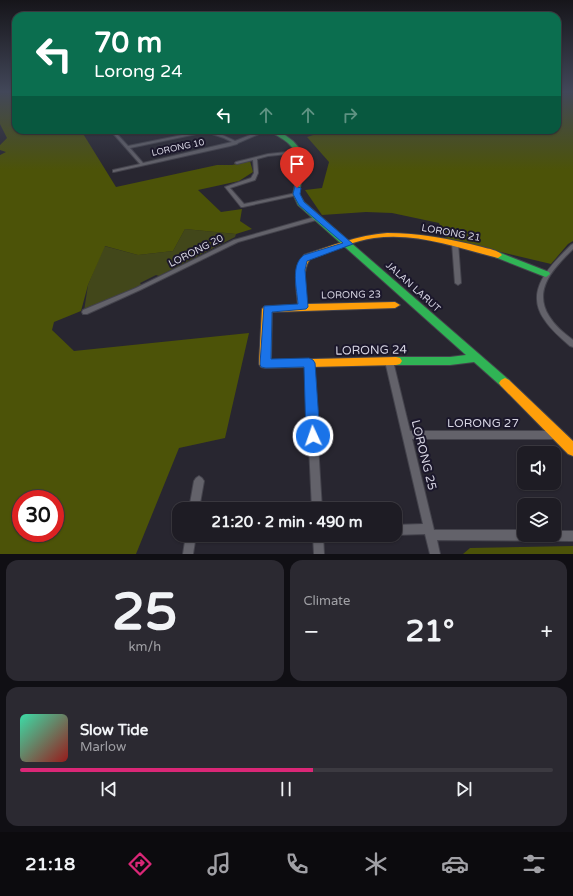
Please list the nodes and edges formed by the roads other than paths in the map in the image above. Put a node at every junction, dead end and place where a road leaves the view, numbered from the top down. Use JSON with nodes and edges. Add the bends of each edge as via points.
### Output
{"nodes":[{"id":1,"x":117,"y":134,"type":"edge"},
{"id":2,"x":190,"y":134,"type":"edge"},
{"id":3,"x":214,"y":134,"type":"edge"},
{"id":4,"x":257,"y":134,"type":"edge"},
{"id":5,"x":280,"y":134,"type":"edge"},
{"id":6,"x":236,"y":143,"type":"junction"},
{"id":7,"x":128,"y":147,"type":"junction"},
{"id":8,"x":297,"y":152,"type":"junction"},
{"id":9,"x":255,"y":158,"type":"junction"},
{"id":10,"x":237,"y":163,"type":"dead end"},
{"id":11,"x":142,"y":164,"type":"junction"},
{"id":12,"x":114,"y":171,"type":"dead end"},
{"id":13,"x":296,"y":194,"type":"junction"},
{"id":14,"x":318,"y":218,"type":"junction"},
{"id":15,"x":455,"y":243,"type":"junction"},
{"id":16,"x":348,"y":244,"type":"junction"},
{"id":17,"x":573,"y":246,"type":"edge"},
{"id":18,"x":546,"y":274,"type":"junction"},
{"id":19,"x":458,"y":283,"type":"dead end"},
{"id":20,"x":395,"y":305,"type":"dead end"},
{"id":21,"x":303,"y":307,"type":"junction"},
{"id":22,"x":86,"y":312,"type":"dead end"},
{"id":23,"x":573,"y":344,"type":"edge"},
{"id":24,"x":476,"y":358,"type":"junction"},
{"id":25,"x":389,"y":361,"type":"junction"},
{"id":26,"x":309,"y":363,"type":"junction"},
{"id":27,"x":266,"y":364,"type":"joint"},
{"id":28,"x":407,"y":435,"type":"junction"},
{"id":29,"x":559,"y":435,"type":"junction"},
{"id":30,"x":573,"y":450,"type":"edge"},
{"id":31,"x":199,"y":480,"type":"dead end"},
{"id":32,"x":195,"y":502,"type":"edge"},
{"id":33,"x":317,"y":502,"type":"edge"},
{"id":34,"x":402,"y":530,"type":"edge"},
{"id":35,"x":430,"y":532,"type":"junction"},
{"id":36,"x":573,"y":536,"type":"edge"},
{"id":37,"x":190,"y":542,"type":"edge"},
{"id":38,"x":318,"y":542,"type":"edge"},
{"id":39,"x":188,"y":554,"type":"edge"},
{"id":40,"x":319,"y":554,"type":"edge"},
{"id":41,"x":435,"y":554,"type":"edge"}],
"edges":[{"from":1,"to":7,"type":"street"},
{"from":2,"to":7,"type":"street"},
{"from":3,"to":6,"type":"street"},
{"from":4,"to":6,"type":"street","name":"LORONG 10"},
{"from":5,"to":8,"type":"street","via":[[288,138]]},
{"from":6,"to":11,"type":"street","name":"LORONG 10"},
{"from":7,"to":11,"type":"street"},
{"from":8,"to":9,"type":"street"},
{"from":8,"to":13,"type":"street","via":[[303,165]]},
{"from":9,"to":10,"type":"street"},
{"from":9,"to":13,"type":"street","via":[[257,168],[253,179],[227,187],[243,206]]},
{"from":11,"to":12,"type":"street","name":"LORONG 10"},
{"from":13,"to":14,"type":"street","name":"JALAN LARUT","via":[[301,203]]},
{"from":14,"to":16,"type":"street","name":"JALAN LARUT"},
{"from":14,"to":22,"type":"street","name":"LORONG 20","via":[[236,241]]},
{"from":15,"to":16,"type":"street","name":"LORONG 21","via":[[383,234]]},
{"from":15,"to":18,"type":"street","name":"LORONG 21","via":[[484,250]]},
{"from":15,"to":19,"type":"street"},
{"from":16,"to":21,"type":"street","name":"LORONG 21","via":[[303,260],[300,270]]},
{"from":16,"to":24,"type":"street","name":"JALAN LARUT"},
{"from":17,"to":18,"type":"street"},
{"from":18,"to":23,"type":"street","via":[[539,291],[541,308],[554,330]]},
{"from":20,"to":21,"type":"street","name":"LORONG 23"},
{"from":21,"to":27,"type":"street","name":"LORONG 23","via":[[267,309]]},
{"from":24,"to":25,"type":"street","name":"LORONG 24","via":[[450,361]]},
{"from":24,"to":29,"type":"street","name":"JALAN LARUT","via":[[519,395]]},
{"from":25,"to":26,"type":"street","name":"LORONG 24"},
{"from":25,"to":28,"type":"street","name":"LORONG 25"},
{"from":26,"to":27,"type":"street","name":"LORONG 24"},
{"from":26,"to":33,"type":"street"},
{"from":28,"to":29,"type":"street","name":"LORONG 27"},
{"from":28,"to":35,"type":"street","name":"LORONG 25"},
{"from":29,"to":30,"type":"street","name":"JALAN LARUT"},
{"from":31,"to":32,"type":"street"},
{"from":34,"to":35,"type":"street"},
{"from":35,"to":36,"type":"street"},
{"from":35,"to":41,"type":"street","name":"LORONG 25"},
{"from":37,"to":39,"type":"street"},
{"from":38,"to":40,"type":"street"}]}
